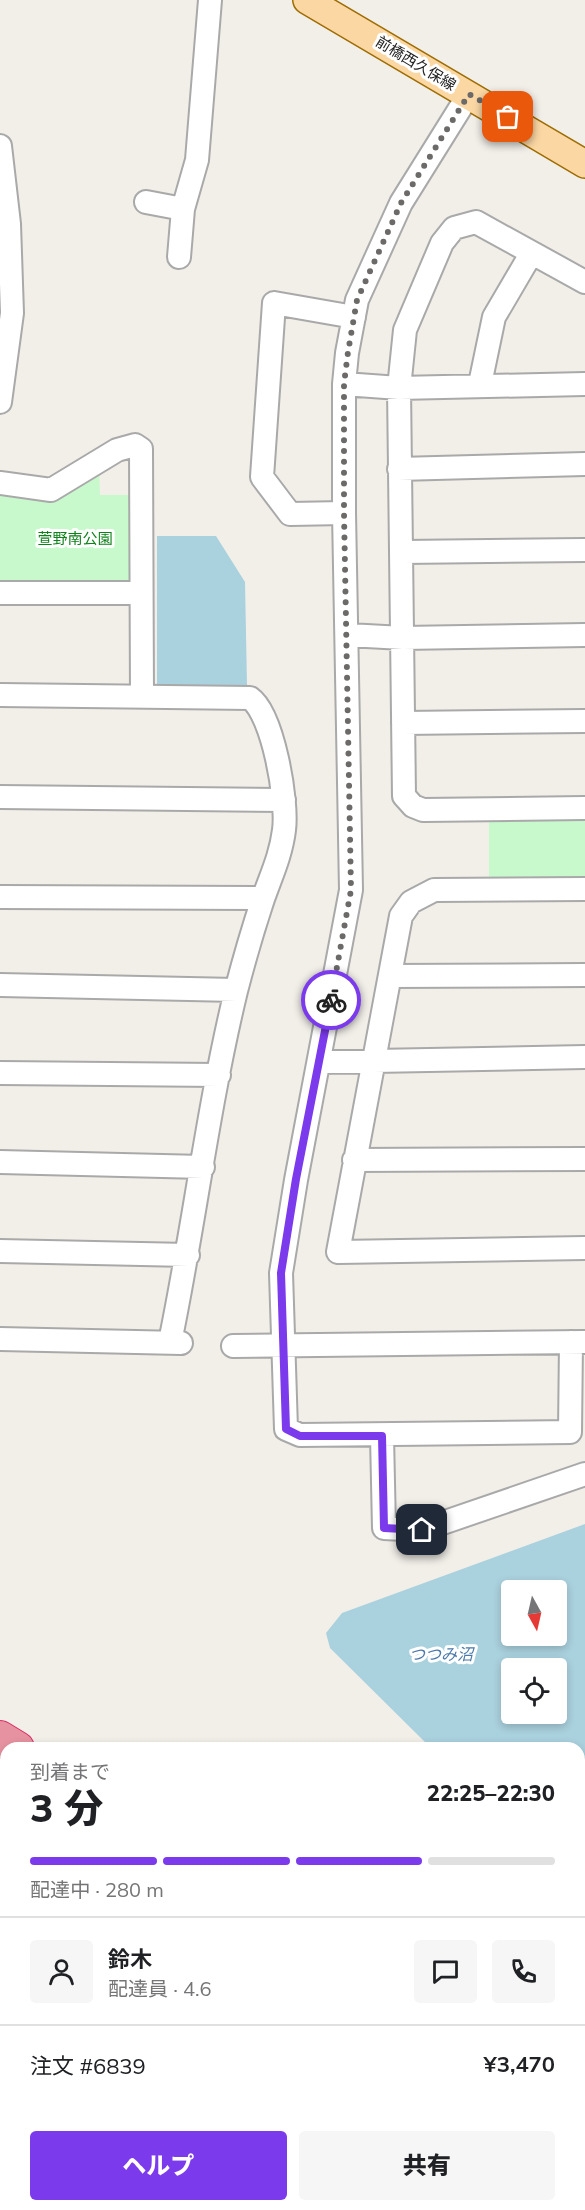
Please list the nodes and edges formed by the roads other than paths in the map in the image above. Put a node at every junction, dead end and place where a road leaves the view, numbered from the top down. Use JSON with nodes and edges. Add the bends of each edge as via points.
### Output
{"nodes":[{"id":1,"x":210,"y":0,"type":"edge"},
{"id":2,"x":308,"y":0,"type":"edge"},
{"id":3,"x":469,"y":94,"type":"junction"},
{"id":4,"x":0,"y":146,"type":"edge"},
{"id":5,"x":585,"y":164,"type":"edge"},
{"id":6,"x":146,"y":202,"type":"dead end"},
{"id":7,"x":183,"y":209,"type":"junction"},
{"id":8,"x":531,"y":254,"type":"junction"},
{"id":9,"x":179,"y":257,"type":"dead end"},
{"id":10,"x":5,"y":278,"type":"edge"},
{"id":11,"x":585,"y":282,"type":"edge"},
{"id":12,"x":354,"y":317,"type":"junction"},
{"id":13,"x":344,"y":384,"type":"junction"},
{"id":14,"x":480,"y":384,"type":"junction"},
{"id":15,"x":585,"y":384,"type":"edge"},
{"id":16,"x":399,"y":388,"type":"junction"},
{"id":17,"x":0,"y":402,"type":"edge"},
{"id":18,"x":585,"y":464,"type":"edge"},
{"id":19,"x":399,"y":469,"type":"junction"},
{"id":20,"x":0,"y":483,"type":"edge"},
{"id":21,"x":344,"y":513,"type":"junction"},
{"id":22,"x":585,"y":550,"type":"edge"},
{"id":23,"x":403,"y":552,"type":"junction"},
{"id":24,"x":0,"y":593,"type":"edge"},
{"id":25,"x":141,"y":593,"type":"junction"},
{"id":26,"x":348,"y":635,"type":"junction"},
{"id":27,"x":585,"y":636,"type":"edge"},
{"id":28,"x":403,"y":638,"type":"junction"},
{"id":29,"x":0,"y":694,"type":"edge"},
{"id":30,"x":142,"y":696,"type":"junction"},
{"id":31,"x":585,"y":721,"type":"edge"},
{"id":32,"x":403,"y":723,"type":"junction"},
{"id":33,"x":0,"y":797,"type":"edge"},
{"id":34,"x":284,"y":800,"type":"junction"},
{"id":35,"x":585,"y":808,"type":"edge"},
{"id":36,"x":585,"y":889,"type":"edge"},
{"id":37,"x":0,"y":897,"type":"edge"},
{"id":38,"x":264,"y":898,"type":"junction"},
{"id":39,"x":585,"y":975,"type":"edge"},
{"id":40,"x":390,"y":976,"type":"junction"},
{"id":41,"x":0,"y":986,"type":"edge"},
{"id":42,"x":237,"y":990,"type":"junction"},
{"id":43,"x":585,"y":1057,"type":"edge"},
{"id":44,"x":320,"y":1062,"type":"junction"},
{"id":45,"x":373,"y":1062,"type":"junction"},
{"id":46,"x":0,"y":1073,"type":"edge"},
{"id":47,"x":219,"y":1075,"type":"junction"},
{"id":48,"x":585,"y":1159,"type":"edge"},
{"id":49,"x":354,"y":1160,"type":"junction"},
{"id":50,"x":0,"y":1162,"type":"edge"},
{"id":51,"x":203,"y":1167,"type":"junction"},
{"id":52,"x":585,"y":1248,"type":"edge"},
{"id":53,"x":0,"y":1251,"type":"edge"},
{"id":54,"x":188,"y":1255,"type":"junction"},
{"id":55,"x":0,"y":1339,"type":"edge"},
{"id":56,"x":578,"y":1342,"type":"edge"},
{"id":57,"x":282,"y":1345,"type":"junction"},
{"id":58,"x":233,"y":1346,"type":"dead end"},
{"id":59,"x":382,"y":1436,"type":"junction"},
{"id":60,"x":585,"y":1474,"type":"edge"}],
"edges":[{"from":1,"to":7,"type":"street","via":[[197,160]]},
{"from":2,"to":3,"type":"main road","name":"前橋西久保線"},
{"from":3,"to":5,"type":"main road","name":"前橋西久保線"},
{"from":3,"to":12,"type":"street","via":[[401,203],[357,300]]},
{"from":4,"to":10,"type":"street","via":[[9,224]]},
{"from":6,"to":7,"type":"street"},
{"from":7,"to":9,"type":"street"},
{"from":8,"to":11,"type":"street"},
{"from":8,"to":14,"type":"street","via":[[494,317]]},
{"from":8,"to":16,"type":"street","via":[[476,222],[454,228],[442,243],[405,330]]},
{"from":10,"to":17,"type":"street","via":[[12,314]]},
{"from":12,"to":13,"type":"street"},
{"from":12,"to":21,"type":"street","via":[[274,303],[262,477],[290,514]]},
{"from":13,"to":16,"type":"street"},
{"from":13,"to":21,"type":"street"},
{"from":14,"to":15,"type":"street"},
{"from":14,"to":16,"type":"street"},
{"from":16,"to":19,"type":"street"},
{"from":18,"to":19,"type":"street"},
{"from":19,"to":23,"type":"street"},
{"from":20,"to":25,"type":"street","via":[[51,490],[117,450],[135,445],[141,449]]},
{"from":21,"to":26,"type":"street"},
{"from":22,"to":23,"type":"street"},
{"from":23,"to":28,"type":"street"},
{"from":24,"to":25,"type":"street"},
{"from":25,"to":30,"type":"street"},
{"from":26,"to":28,"type":"street"},
{"from":26,"to":44,"type":"street","via":[[351,890]]},
{"from":27,"to":28,"type":"street"},
{"from":28,"to":32,"type":"street"},
{"from":29,"to":30,"type":"street"},
{"from":30,"to":34,"type":"street","via":[[250,698],[259,705],[278,761]]},
{"from":31,"to":32,"type":"street"},
{"from":32,"to":35,"type":"street","via":[[405,796],[412,806],[423,810]]},
{"from":33,"to":34,"type":"street"},
{"from":34,"to":38,"type":"street","via":[[282,839]]},
{"from":36,"to":40,"type":"street","via":[[434,890],[423,894],[401,916]]},
{"from":37,"to":38,"type":"street"},
{"from":38,"to":42,"type":"street"},
{"from":39,"to":40,"type":"street"},
{"from":40,"to":45,"type":"street"},
{"from":41,"to":42,"type":"street"},
{"from":42,"to":47,"type":"street"},
{"from":43,"to":45,"type":"street"},
{"from":44,"to":45,"type":"street"},
{"from":44,"to":57,"type":"street","via":[[281,1273]]},
{"from":45,"to":49,"type":"street"},
{"from":46,"to":47,"type":"street"},
{"from":47,"to":51,"type":"street"},
{"from":48,"to":49,"type":"street"},
{"from":49,"to":52,"type":"street","via":[[338,1252]]},
{"from":50,"to":51,"type":"street"},
{"from":51,"to":54,"type":"street"},
{"from":53,"to":54,"type":"street"},
{"from":54,"to":55,"type":"street","via":[[175,1343]]},
{"from":56,"to":57,"type":"street"},
{"from":56,"to":59,"type":"street","via":[[570,1432]]},
{"from":57,"to":58,"type":"street"},
{"from":57,"to":59,"type":"street","via":[[286,1429],[300,1436]]},
{"from":59,"to":60,"type":"street","via":[[384,1528],[422,1530]]}]}
